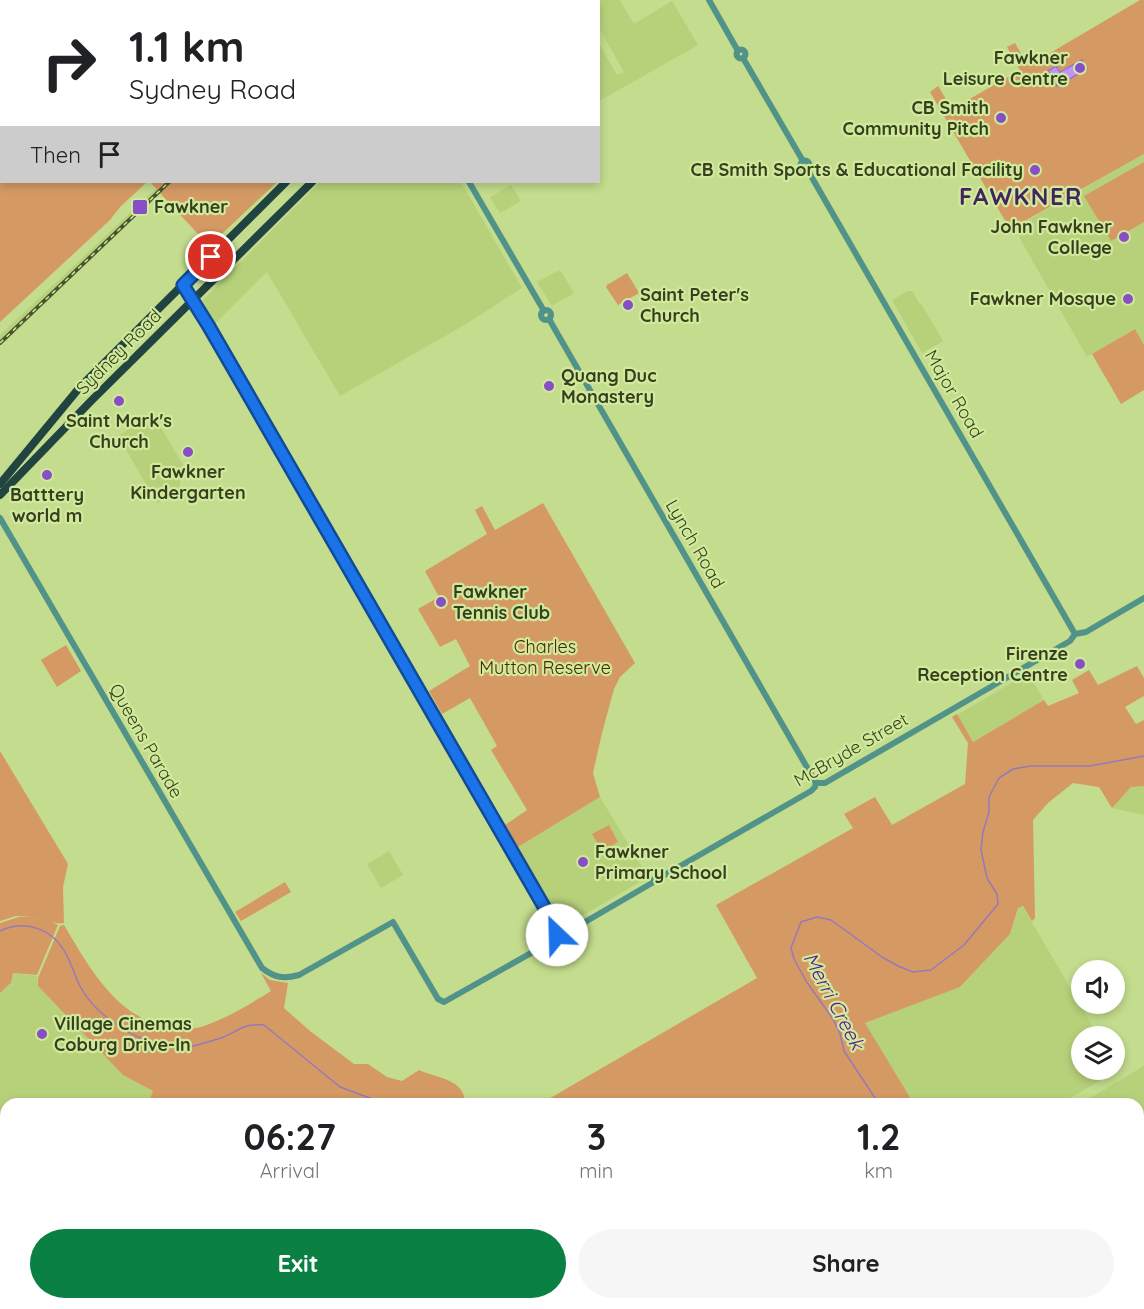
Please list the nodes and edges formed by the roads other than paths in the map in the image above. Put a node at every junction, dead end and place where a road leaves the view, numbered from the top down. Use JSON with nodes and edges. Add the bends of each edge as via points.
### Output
{"nodes":[{"id":1,"x":709,"y":0,"type":"edge"},
{"id":2,"x":285,"y":183,"type":"edge"},
{"id":3,"x":311,"y":183,"type":"edge"},
{"id":4,"x":470,"y":183,"type":"edge"},
{"id":5,"x":183,"y":285,"type":"junction"},
{"id":6,"x":193,"y":300,"type":"junction"},
{"id":7,"x":22,"y":459,"type":"junction"},
{"id":8,"x":0,"y":474,"type":"edge"},
{"id":9,"x":0,"y":484,"type":"edge"},
{"id":10,"x":0,"y":495,"type":"edge"},
{"id":11,"x":0,"y":518,"type":"edge"},
{"id":12,"x":1144,"y":598,"type":"edge"},
{"id":13,"x":1075,"y":634,"type":"junction"},
{"id":14,"x":816,"y":783,"type":"junction"},
{"id":15,"x":561,"y":935,"type":"junction"},
{"id":16,"x":451,"y":1000,"type":"joint"}],
"edges":[{"from":1,"to":13,"type":"street","name":"Major Road","via":[[738,51],[744,52],[743,58],[803,161],[802,168],[807,169]]},
{"from":2,"to":5,"type":"highway","name":"Sydney Road"},
{"from":3,"to":6,"type":"highway","name":"Sydney Road"},
{"from":4,"to":14,"type":"street","name":"Lynch Road","via":[[544,311],[550,313],[549,319]]},
{"from":5,"to":6,"type":"street"},
{"from":5,"to":7,"type":"highway","name":"Sydney Road","via":[[80,387]]},
{"from":6,"to":10,"type":"highway","name":"Sydney Road"},
{"from":6,"to":15,"type":"street"},
{"from":7,"to":8,"type":"highway"},
{"from":7,"to":9,"type":"highway","name":"Sydney Road"},
{"from":11,"to":16,"type":"street","name":"Queens Parade","via":[[262,968],[271,975],[299,975],[393,922],[438,999]]},
{"from":12,"to":13,"type":"street","name":"McBryde Street","via":[[1086,632]]},
{"from":13,"to":14,"type":"street","name":"McBryde Street","via":[[1070,641],[825,783]]},
{"from":14,"to":15,"type":"street","name":"McBryde Street","via":[[811,791]]},
{"from":15,"to":16,"type":"street","name":"McBryde Street"}]}
